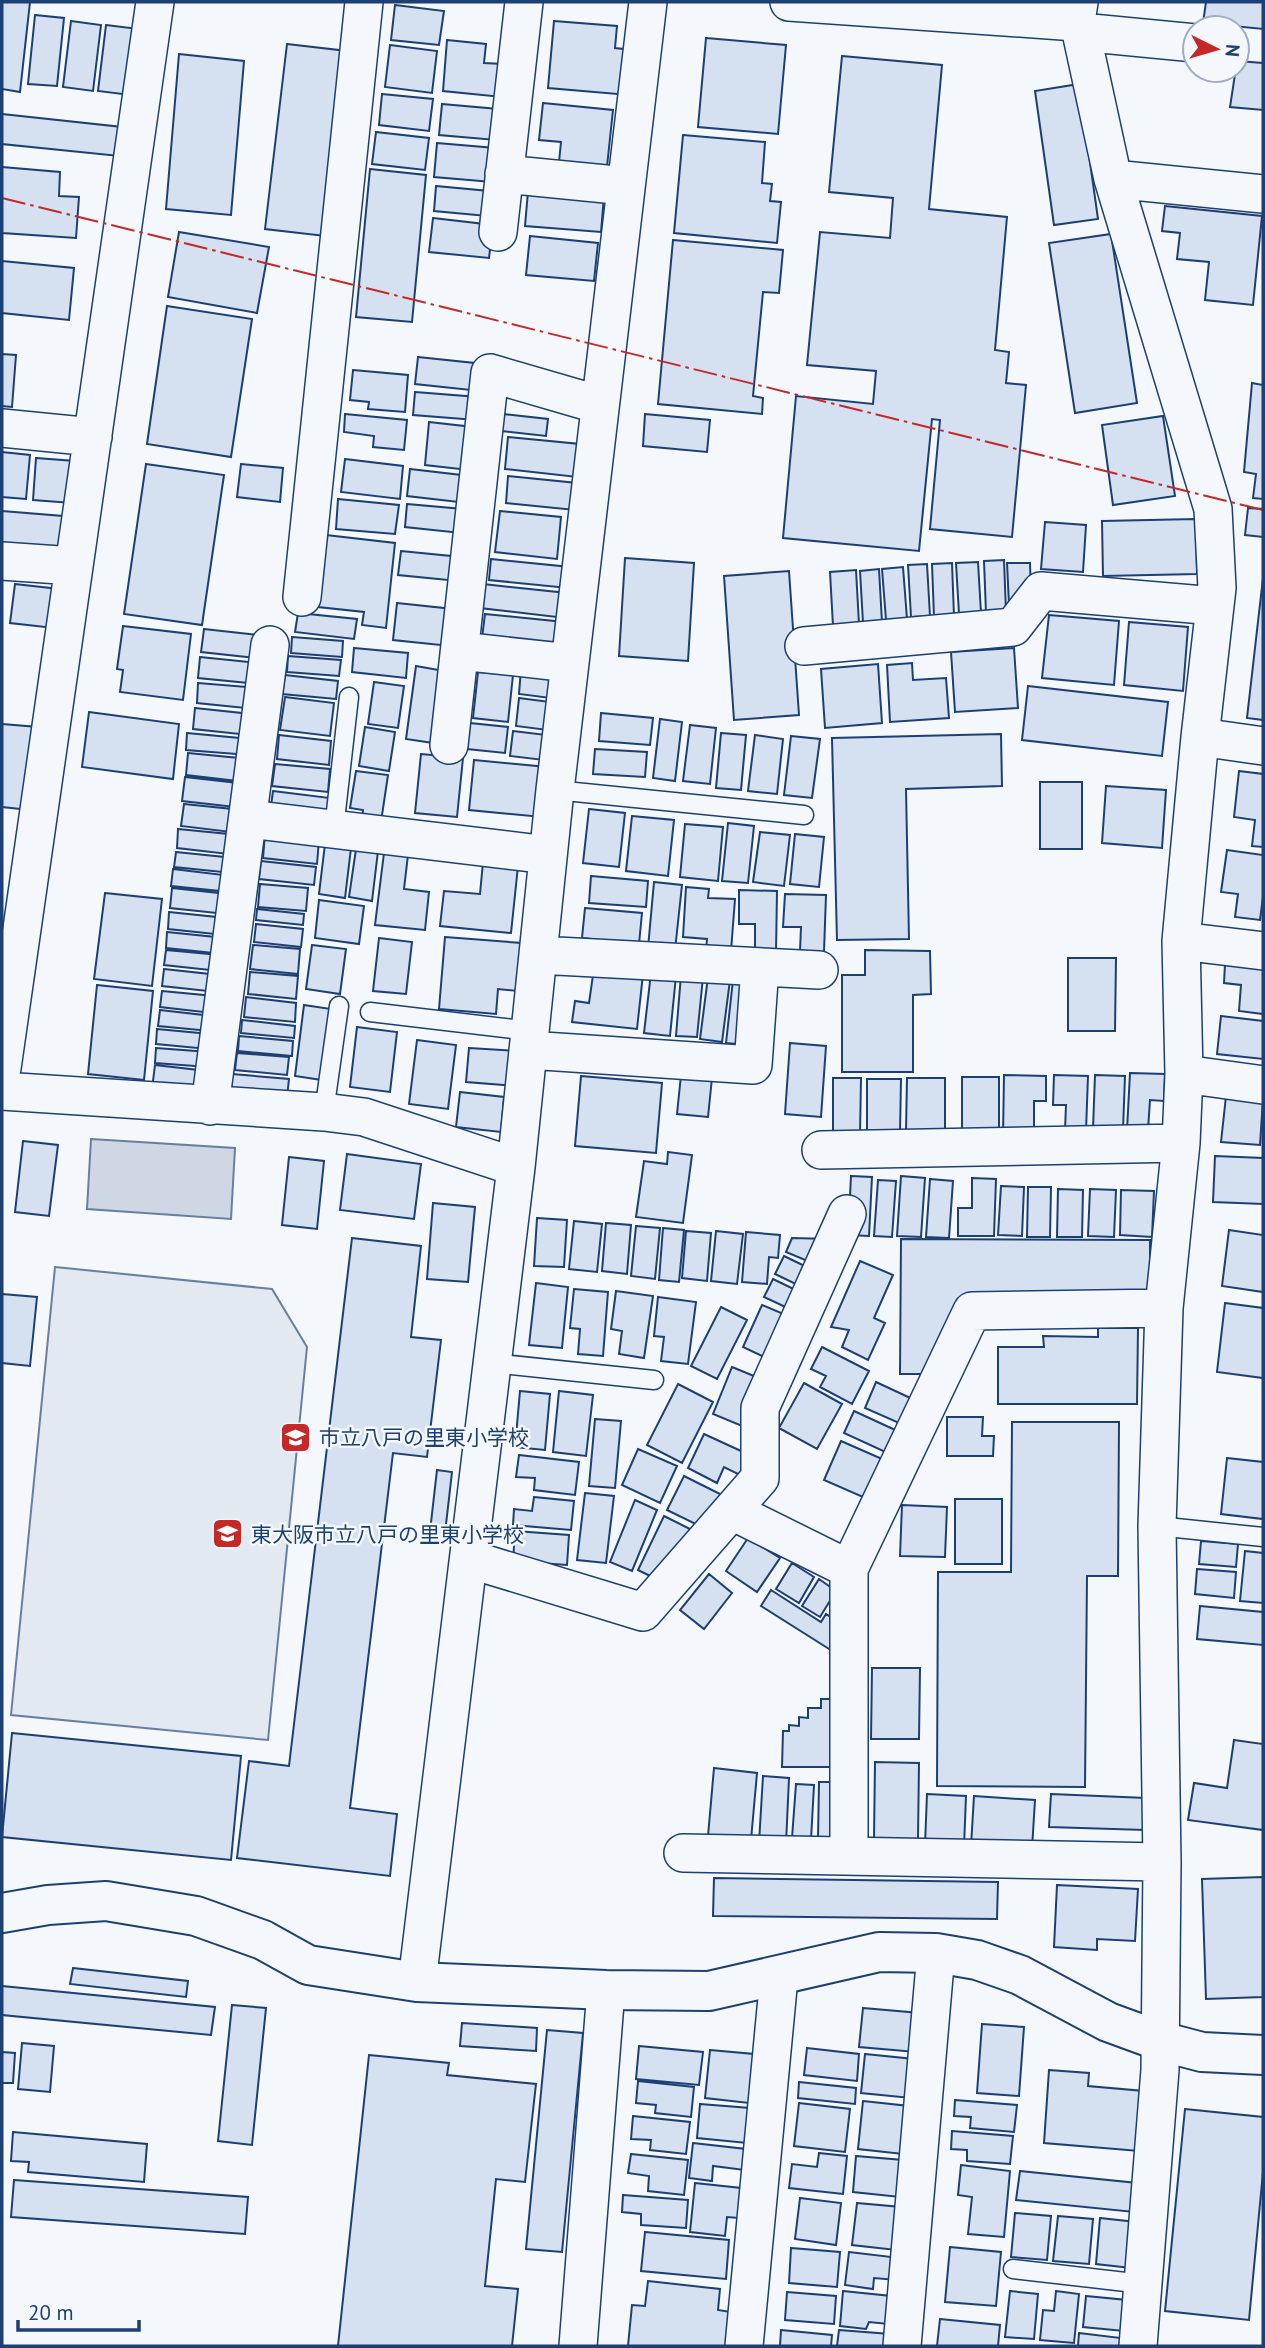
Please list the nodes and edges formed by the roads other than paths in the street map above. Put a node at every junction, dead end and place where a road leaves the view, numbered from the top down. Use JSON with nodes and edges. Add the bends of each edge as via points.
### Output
{"nodes":[{"id":1,"x":155,"y":2,"type":"edge"},
{"id":2,"x":364,"y":2,"type":"edge"},
{"id":3,"x":524,"y":2,"type":"edge"},
{"id":4,"x":648,"y":2,"type":"edge"},
{"id":5,"x":789,"y":2,"type":"edge"},
{"id":6,"x":1079,"y":19,"type":"edge"},
{"id":7,"x":1181,"y":40,"type":"edge"},
{"id":8,"x":504,"y":174,"type":"junction"},
{"id":9,"x":1113,"y":179,"type":"junction"},
{"id":10,"x":626,"y":186,"type":"junction"},
{"id":11,"x":1263,"y":194,"type":"edge"},
{"id":12,"x":498,"y":232,"type":"dead end"},
{"id":13,"x":600,"y":405,"type":"junction"},
{"id":14,"x":2,"y":428,"type":"edge"},
{"id":15,"x":93,"y":437,"type":"junction"},
{"id":16,"x":2,"y":561,"type":"edge"},
{"id":17,"x":74,"y":566,"type":"junction"},
{"id":18,"x":302,"y":597,"type":"dead end"},
{"id":19,"x":1215,"y":606,"type":"junction"},
{"id":20,"x":270,"y":645,"type":"dead end"},
{"id":21,"x":804,"y":646,"type":"dead end"},
{"id":22,"x":460,"y":651,"type":"junction"},
{"id":23,"x":570,"y":663,"type":"junction"},
{"id":24,"x":349,"y":697,"type":"dead end"},
{"id":25,"x":1200,"y":737,"type":"junction"},
{"id":26,"x":449,"y":745,"type":"dead end"},
{"id":27,"x":1263,"y":746,"type":"edge"},
{"id":28,"x":555,"y":790,"type":"junction"},
{"id":29,"x":804,"y":815,"type":"dead end"},
{"id":30,"x":249,"y":819,"type":"junction"},
{"id":31,"x":334,"y":829,"type":"junction"},
{"id":32,"x":548,"y":855,"type":"junction"},
{"id":33,"x":1181,"y":941,"type":"junction"},
{"id":34,"x":1263,"y":951,"type":"edge"},
{"id":35,"x":538,"y":955,"type":"junction"},
{"id":36,"x":760,"y":967,"type":"junction"},
{"id":37,"x":819,"y":970,"type":"dead end"},
{"id":38,"x":338,"y":1006,"type":"dead end"},
{"id":39,"x":370,"y":1012,"type":"dead end"},
{"id":40,"x":529,"y":1041,"type":"junction"},
{"id":41,"x":2,"y":1068,"type":"edge"},
{"id":42,"x":1184,"y":1074,"type":"junction"},
{"id":43,"x":1263,"y":1085,"type":"edge"},
{"id":44,"x":2,"y":1091,"type":"edge"},
{"id":45,"x":210,"y":1106,"type":"junction"},
{"id":46,"x":324,"y":1112,"type":"junction"},
{"id":47,"x":1181,"y":1143,"type":"junction"},
{"id":48,"x":821,"y":1150,"type":"dead end"},
{"id":49,"x":516,"y":1167,"type":"junction"},
{"id":50,"x":847,"y":1214,"type":"dead end"},
{"id":51,"x":1164,"y":1308,"type":"junction"},
{"id":52,"x":492,"y":1363,"type":"junction"},
{"id":53,"x":654,"y":1380,"type":"dead end"},
{"id":54,"x":732,"y":1511,"type":"junction"},
{"id":55,"x":1157,"y":1526,"type":"junction"},
{"id":56,"x":1263,"y":1536,"type":"edge"},
{"id":57,"x":468,"y":1559,"type":"junction"},
{"id":58,"x":849,"y":1569,"type":"junction"},
{"id":59,"x":683,"y":1853,"type":"dead end"},
{"id":60,"x":849,"y":1856,"type":"junction"},
{"id":61,"x":1162,"y":1862,"type":"junction"},
{"id":62,"x":2,"y":1913,"type":"edge"},
{"id":63,"x":936,"y":1953,"type":"junction"},
{"id":64,"x":779,"y":1977,"type":"junction"},
{"id":65,"x":417,"y":1982,"type":"junction"},
{"id":66,"x":607,"y":1990,"type":"junction"},
{"id":67,"x":1160,"y":2041,"type":"junction"},
{"id":68,"x":1263,"y":2055,"type":"edge"},
{"id":69,"x":1013,"y":2269,"type":"dead end"},
{"id":70,"x":1143,"y":2284,"type":"junction"},
{"id":71,"x":578,"y":2346,"type":"edge"},
{"id":72,"x":744,"y":2346,"type":"edge"},
{"id":73,"x":902,"y":2346,"type":"edge"},
{"id":74,"x":1138,"y":2346,"type":"edge"}],
"edges":[{"from":1,"to":15,"type":"street"},
{"from":2,"to":18,"type":"street"},
{"from":3,"to":8,"type":"street"},
{"from":4,"to":10,"type":"street"},
{"from":5,"to":6,"type":"street"},
{"from":6,"to":7,"type":"street"},
{"from":6,"to":9,"type":"street"},
{"from":8,"to":10,"type":"street"},
{"from":8,"to":12,"type":"street"},
{"from":9,"to":11,"type":"street"},
{"from":9,"to":19,"type":"street","via":[[1213,509]]},
{"from":10,"to":13,"type":"street"},
{"from":13,"to":22,"type":"street","via":[[490,373]]},
{"from":13,"to":23,"type":"street"},
{"from":14,"to":15,"type":"street"},
{"from":15,"to":17,"type":"street"},
{"from":16,"to":17,"type":"street"},
{"from":17,"to":41,"type":"street"},
{"from":19,"to":21,"type":"street","via":[[1041,591],[1013,627]]},
{"from":19,"to":25,"type":"street"},
{"from":20,"to":30,"type":"street"},
{"from":22,"to":23,"type":"street"},
{"from":22,"to":26,"type":"street"},
{"from":23,"to":28,"type":"street"},
{"from":24,"to":31,"type":"lane"},
{"from":25,"to":27,"type":"street"},
{"from":25,"to":33,"type":"street"},
{"from":28,"to":29,"type":"lane"},
{"from":28,"to":32,"type":"street"},
{"from":30,"to":31,"type":"street"},
{"from":30,"to":45,"type":"street"},
{"from":31,"to":32,"type":"street"},
{"from":32,"to":35,"type":"street"},
{"from":33,"to":34,"type":"street"},
{"from":33,"to":42,"type":"street"},
{"from":35,"to":36,"type":"street"},
{"from":35,"to":40,"type":"street"},
{"from":36,"to":37,"type":"street"},
{"from":36,"to":40,"type":"street","via":[[753,1065]]},
{"from":38,"to":46,"type":"lane"},
{"from":39,"to":40,"type":"lane"},
{"from":40,"to":49,"type":"street"},
{"from":42,"to":43,"type":"street"},
{"from":42,"to":47,"type":"street"},
{"from":44,"to":45,"type":"street"},
{"from":45,"to":46,"type":"street"},
{"from":46,"to":49,"type":"street","via":[[364,1117]]},
{"from":47,"to":48,"type":"street"},
{"from":47,"to":51,"type":"street"},
{"from":49,"to":52,"type":"street"},
{"from":50,"to":54,"type":"street","via":[[760,1408],[760,1478]]},
{"from":51,"to":55,"type":"street"},
{"from":51,"to":58,"type":"street","via":[[972,1311]]},
{"from":52,"to":53,"type":"lane"},
{"from":52,"to":57,"type":"street"},
{"from":54,"to":57,"type":"street","via":[[643,1612]]},
{"from":54,"to":58,"type":"street"},
{"from":55,"to":56,"type":"lane"},
{"from":55,"to":61,"type":"street"},
{"from":57,"to":65,"type":"street"},
{"from":58,"to":60,"type":"street"},
{"from":59,"to":60,"type":"street"},
{"from":60,"to":61,"type":"street"},
{"from":61,"to":67,"type":"street"},
{"from":62,"to":65,"type":"street","via":[[48,1905],[119,1903],[196,1916],[264,1940],[308,1965]]},
{"from":63,"to":64,"type":"street","via":[[879,1952]]},
{"from":63,"to":67,"type":"street","via":[[977,1960],[1020,1975],[1108,2022]]},
{"from":63,"to":73,"type":"street"},
{"from":64,"to":66,"type":"street","via":[[709,1992]]},
{"from":64,"to":72,"type":"street"},
{"from":65,"to":66,"type":"street"},
{"from":66,"to":71,"type":"street"},
{"from":67,"to":68,"type":"street","via":[[1202,2052]]},
{"from":67,"to":70,"type":"street"},
{"from":69,"to":70,"type":"lane"},
{"from":70,"to":74,"type":"street"}]}
